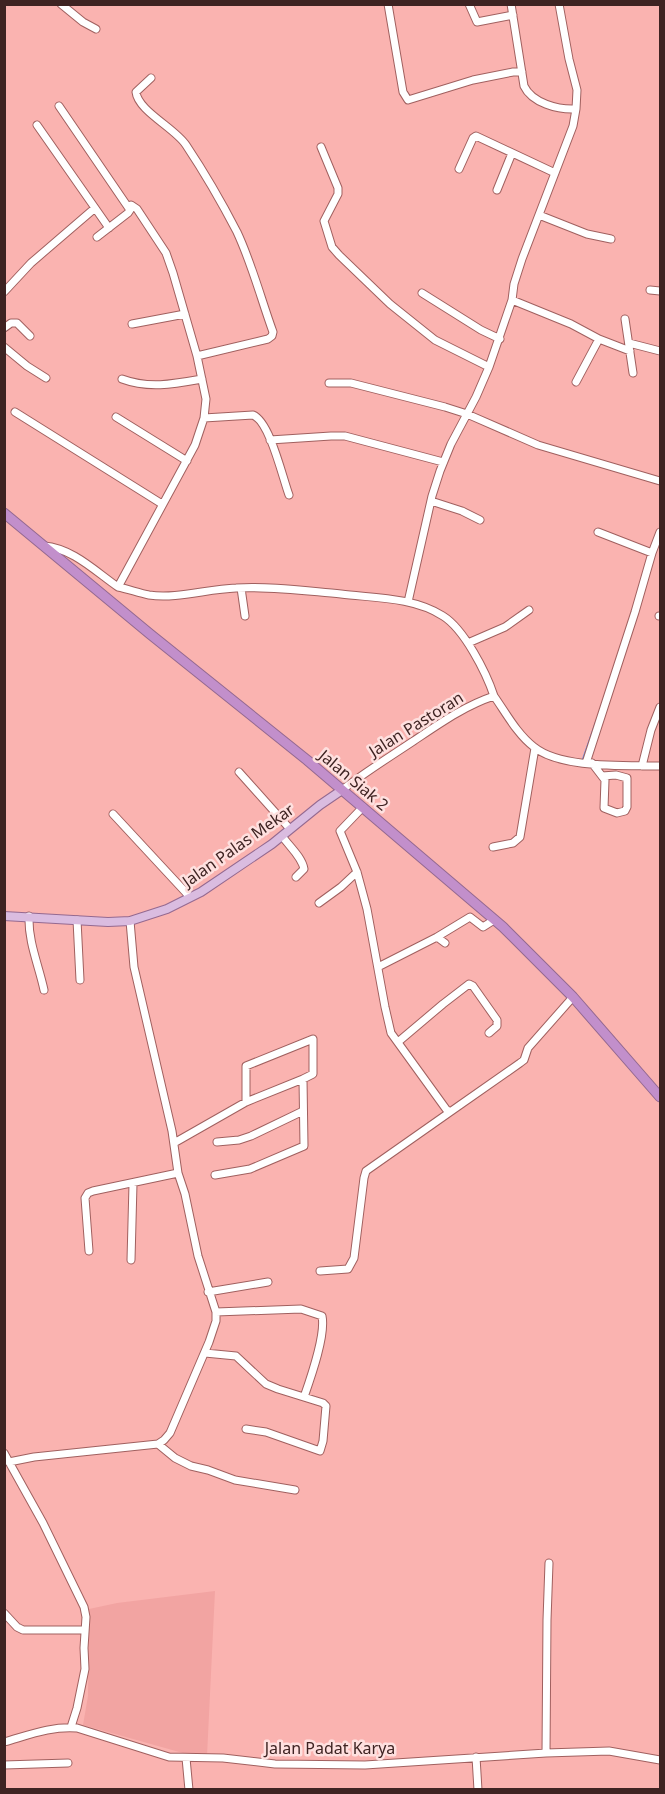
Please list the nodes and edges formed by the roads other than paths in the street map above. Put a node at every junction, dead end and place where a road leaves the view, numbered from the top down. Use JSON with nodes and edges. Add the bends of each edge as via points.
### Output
{"nodes":[{"id":1,"x":61,"y":4,"type":"edge"},
{"id":2,"x":387,"y":4,"type":"edge"},
{"id":3,"x":469,"y":4,"type":"edge"},
{"id":4,"x":510,"y":4,"type":"edge"},
{"id":5,"x":559,"y":4,"type":"edge"},
{"id":6,"x":513,"y":15,"type":"junction"},
{"id":7,"x":96,"y":29,"type":"dead end"},
{"id":8,"x":522,"y":72,"type":"junction"},
{"id":9,"x":151,"y":78,"type":"dead end"},
{"id":10,"x":59,"y":106,"type":"dead end"},
{"id":11,"x":576,"y":109,"type":"junction"},
{"id":12,"x":37,"y":125,"type":"dead end"},
{"id":13,"x":321,"y":147,"type":"dead end"},
{"id":14,"x":512,"y":153,"type":"junction"},
{"id":15,"x":459,"y":169,"type":"dead end"},
{"id":16,"x":555,"y":173,"type":"junction"},
{"id":17,"x":497,"y":190,"type":"dead end"},
{"id":18,"x":128,"y":206,"type":"junction"},
{"id":19,"x":95,"y":208,"type":"junction"},
{"id":20,"x":539,"y":215,"type":"junction"},
{"id":21,"x":109,"y":228,"type":"junction"},
{"id":22,"x":97,"y":237,"type":"dead end"},
{"id":23,"x":611,"y":239,"type":"dead end"},
{"id":24,"x":650,"y":290,"type":"dead end"},
{"id":25,"x":660,"y":291,"type":"edge"},
{"id":26,"x":4,"y":292,"type":"edge"},
{"id":27,"x":422,"y":293,"type":"dead end"},
{"id":28,"x":512,"y":300,"type":"junction"},
{"id":29,"x":185,"y":314,"type":"junction"},
{"id":30,"x":626,"y":319,"type":"dead end"},
{"id":31,"x":132,"y":324,"type":"dead end"},
{"id":32,"x":4,"y":328,"type":"edge"},
{"id":33,"x":30,"y":336,"type":"dead end"},
{"id":34,"x":500,"y":339,"type":"junction"},
{"id":35,"x":598,"y":339,"type":"junction"},
{"id":36,"x":4,"y":347,"type":"edge"},
{"id":37,"x":630,"y":347,"type":"junction"},
{"id":38,"x":660,"y":351,"type":"edge"},
{"id":39,"x":197,"y":356,"type":"junction"},
{"id":40,"x":489,"y":367,"type":"junction"},
{"id":41,"x":633,"y":374,"type":"dead end"},
{"id":42,"x":45,"y":378,"type":"dead end"},
{"id":43,"x":122,"y":379,"type":"dead end"},
{"id":44,"x":202,"y":379,"type":"junction"},
{"id":45,"x":576,"y":382,"type":"dead end"},
{"id":46,"x":329,"y":383,"type":"dead end"},
{"id":47,"x":15,"y":412,"type":"dead end"},
{"id":48,"x":466,"y":414,"type":"junction"},
{"id":49,"x":116,"y":417,"type":"dead end"},
{"id":50,"x":204,"y":418,"type":"junction"},
{"id":51,"x":270,"y":440,"type":"junction"},
{"id":52,"x":187,"y":461,"type":"junction"},
{"id":53,"x":443,"y":462,"type":"junction"},
{"id":54,"x":660,"y":481,"type":"edge"},
{"id":55,"x":289,"y":495,"type":"dead end"},
{"id":56,"x":431,"y":501,"type":"junction"},
{"id":57,"x":162,"y":504,"type":"junction"},
{"id":58,"x":4,"y":513,"type":"edge"},
{"id":59,"x":480,"y":520,"type":"dead end"},
{"id":60,"x":598,"y":532,"type":"dead end"},
{"id":61,"x":660,"y":532,"type":"edge"},
{"id":62,"x":44,"y":546,"type":"junction"},
{"id":63,"x":652,"y":553,"type":"junction"},
{"id":64,"x":118,"y":586,"type":"junction"},
{"id":65,"x":241,"y":588,"type":"junction"},
{"id":66,"x":408,"y":602,"type":"junction"},
{"id":67,"x":529,"y":610,"type":"dead end"},
{"id":68,"x":244,"y":616,"type":"dead end"},
{"id":69,"x":468,"y":643,"type":"junction"},
{"id":70,"x":494,"y":696,"type":"junction"},
{"id":71,"x":660,"y":707,"type":"edge"},
{"id":72,"x":535,"y":748,"type":"junction"},
{"id":73,"x":589,"y":763,"type":"junction"},
{"id":74,"x":642,"y":766,"type":"junction"},
{"id":75,"x":660,"y":766,"type":"edge"},
{"id":76,"x":239,"y":772,"type":"dead end"},
{"id":77,"x":602,"y":776,"type":"junction"},
{"id":78,"x":342,"y":790,"type":"junction"},
{"id":79,"x":363,"y":807,"type":"junction"},
{"id":80,"x":113,"y":814,"type":"dead end"},
{"id":81,"x":290,"y":829,"type":"junction"},
{"id":82,"x":282,"y":836,"type":"junction"},
{"id":83,"x":494,"y":848,"type":"dead end"},
{"id":84,"x":357,"y":872,"type":"junction"},
{"id":85,"x":296,"y":877,"type":"dead end"},
{"id":86,"x":190,"y":897,"type":"junction"},
{"id":87,"x":319,"y":903,"type":"dead end"},
{"id":88,"x":4,"y":915,"type":"edge"},
{"id":89,"x":29,"y":916,"type":"junction"},
{"id":90,"x":76,"y":920,"type":"junction"},
{"id":91,"x":494,"y":920,"type":"junction"},
{"id":92,"x":130,"y":921,"type":"junction"},
{"id":93,"x":437,"y":937,"type":"junction"},
{"id":94,"x":445,"y":943,"type":"dead end"},
{"id":95,"x":378,"y":967,"type":"junction"},
{"id":96,"x":80,"y":980,"type":"dead end"},
{"id":97,"x":44,"y":990,"type":"dead end"},
{"id":98,"x":573,"y":997,"type":"junction"},
{"id":99,"x":489,"y":1033,"type":"dead end"},
{"id":100,"x":398,"y":1042,"type":"junction"},
{"id":101,"x":303,"y":1079,"type":"junction"},
{"id":102,"x":660,"y":1097,"type":"edge"},
{"id":103,"x":246,"y":1102,"type":"junction"},
{"id":104,"x":303,"y":1111,"type":"junction"},
{"id":105,"x":450,"y":1112,"type":"junction"},
{"id":106,"x":174,"y":1143,"type":"junction"},
{"id":107,"x":217,"y":1143,"type":"dead end"},
{"id":108,"x":178,"y":1173,"type":"junction"},
{"id":109,"x":214,"y":1175,"type":"dead end"},
{"id":110,"x":133,"y":1184,"type":"junction"},
{"id":111,"x":88,"y":1251,"type":"dead end"},
{"id":112,"x":131,"y":1260,"type":"dead end"},
{"id":113,"x":320,"y":1271,"type":"dead end"},
{"id":114,"x":268,"y":1282,"type":"dead end"},
{"id":115,"x":208,"y":1292,"type":"junction"},
{"id":116,"x":216,"y":1312,"type":"junction"},
{"id":117,"x":204,"y":1353,"type":"junction"},
{"id":118,"x":304,"y":1397,"type":"junction"},
{"id":119,"x":246,"y":1429,"type":"dead end"},
{"id":120,"x":158,"y":1444,"type":"junction"},
{"id":121,"x":4,"y":1453,"type":"edge"},
{"id":122,"x":9,"y":1462,"type":"junction"},
{"id":123,"x":295,"y":1490,"type":"dead end"},
{"id":124,"x":549,"y":1563,"type":"dead end"},
{"id":125,"x":4,"y":1613,"type":"edge"},
{"id":126,"x":85,"y":1630,"type":"junction"},
{"id":127,"x":71,"y":1728,"type":"junction"},
{"id":128,"x":4,"y":1742,"type":"edge"},
{"id":129,"x":546,"y":1753,"type":"junction"},
{"id":130,"x":476,"y":1757,"type":"junction"},
{"id":131,"x":186,"y":1758,"type":"junction"},
{"id":132,"x":660,"y":1760,"type":"edge"},
{"id":133,"x":68,"y":1763,"type":"dead end"},
{"id":134,"x":4,"y":1766,"type":"edge"},
{"id":135,"x":189,"y":1790,"type":"edge"},
{"id":136,"x":478,"y":1790,"type":"edge"}],
"edges":[{"from":1,"to":7,"type":"street"},
{"from":2,"to":8,"type":"street","via":[[403,92],[408,100],[473,80]]},
{"from":3,"to":6,"type":"street","via":[[477,22]]},
{"from":4,"to":6,"type":"street"},
{"from":5,"to":11,"type":"street","via":[[577,90]]},
{"from":6,"to":8,"type":"street"},
{"from":8,"to":11,"type":"street","via":[[524,86],[532,97],[567,110]]},
{"from":9,"to":39,"type":"street","via":[[136,92],[136,98],[184,141],[212,188],[237,233],[273,332],[268,339]]},
{"from":10,"to":18,"type":"street"},
{"from":11,"to":16,"type":"street"},
{"from":12,"to":19,"type":"street"},
{"from":13,"to":40,"type":"street","via":[[338,188],[324,221],[339,255],[435,340]]},
{"from":14,"to":15,"type":"street","via":[[476,136]]},
{"from":14,"to":16,"type":"street"},
{"from":14,"to":17,"type":"street"},
{"from":16,"to":20,"type":"street"},
{"from":18,"to":21,"type":"street","via":[[128,213]]},
{"from":18,"to":29,"type":"street","via":[[138,209],[166,253]]},
{"from":19,"to":21,"type":"street"},
{"from":19,"to":26,"type":"street"},
{"from":20,"to":23,"type":"street"},
{"from":20,"to":28,"type":"street"},
{"from":21,"to":22,"type":"street"},
{"from":24,"to":25,"type":"street"},
{"from":27,"to":34,"type":"street"},
{"from":28,"to":34,"type":"street"},
{"from":28,"to":35,"type":"street"},
{"from":29,"to":31,"type":"street"},
{"from":29,"to":39,"type":"street"},
{"from":30,"to":37,"type":"street"},
{"from":32,"to":33,"type":"street","via":[[14,322]]},
{"from":34,"to":40,"type":"street"},
{"from":35,"to":37,"type":"street"},
{"from":35,"to":45,"type":"street"},
{"from":36,"to":42,"type":"street"},
{"from":37,"to":38,"type":"street"},
{"from":37,"to":41,"type":"street"},
{"from":39,"to":44,"type":"street"},
{"from":40,"to":48,"type":"street"},
{"from":43,"to":44,"type":"street","via":[[142,385]]},
{"from":44,"to":50,"type":"street"},
{"from":46,"to":48,"type":"street","via":[[351,383]]},
{"from":47,"to":57,"type":"street"},
{"from":48,"to":53,"type":"street"},
{"from":48,"to":54,"type":"street","via":[[538,445]]},
{"from":49,"to":52,"type":"street"},
{"from":50,"to":51,"type":"street","via":[[253,415],[260,418]]},
{"from":50,"to":52,"type":"street"},
{"from":51,"to":53,"type":"street","via":[[345,436]]},
{"from":51,"to":55,"type":"street"},
{"from":52,"to":57,"type":"street"},
{"from":53,"to":56,"type":"street"},
{"from":56,"to":59,"type":"street"},
{"from":56,"to":66,"type":"street"},
{"from":57,"to":64,"type":"street"},
{"from":58,"to":62,"type":"highway","name":"Jalan Siak 2"},
{"from":60,"to":63,"type":"street"},
{"from":61,"to":63,"type":"street"},
{"from":62,"to":64,"type":"street","via":[[68,552]]},
{"from":62,"to":78,"type":"highway","name":"Jalan Siak 2"},
{"from":63,"to":73,"type":"street"},
{"from":64,"to":65,"type":"street","via":[[150,595]]},
{"from":65,"to":66,"type":"street"},
{"from":65,"to":68,"type":"street"},
{"from":66,"to":69,"type":"street","via":[[443,616]]},
{"from":67,"to":69,"type":"street","via":[[505,627]]},
{"from":69,"to":70,"type":"street"},
{"from":70,"to":72,"type":"street"},
{"from":70,"to":78,"type":"street","name":"Jalan Pastoran","via":[[450,717]]},
{"from":71,"to":74,"type":"street"},
{"from":72,"to":73,"type":"street","via":[[555,759]]},
{"from":72,"to":83,"type":"street","via":[[520,837]]},
{"from":73,"to":74,"type":"street"},
{"from":73,"to":77,"type":"street"},
{"from":74,"to":75,"type":"street"},
{"from":76,"to":81,"type":"street"},
{"from":77,"to":77,"type":"street","via":[[604,808],[625,812],[627,778]]},
{"from":78,"to":79,"type":"highway","name":"Jalan Siak 2"},
{"from":78,"to":81,"type":"main road","name":"Jalan Palas Mekar"},
{"from":79,"to":84,"type":"street","via":[[340,831]]},
{"from":79,"to":91,"type":"highway","name":"Jalan Siak 2"},
{"from":80,"to":86,"type":"street"},
{"from":81,"to":82,"type":"main road","name":"Jalan Palas Mekar"},
{"from":82,"to":85,"type":"street","via":[[304,866]]},
{"from":82,"to":86,"type":"main road","name":"Jalan Palas Mekar"},
{"from":84,"to":87,"type":"street"},
{"from":84,"to":95,"type":"street"},
{"from":86,"to":92,"type":"main road","name":"Jalan Palas Mekar"},
{"from":88,"to":89,"type":"main road","name":"Jalan Palas Mekar"},
{"from":89,"to":90,"type":"main road","name":"Jalan Palas Mekar"},
{"from":89,"to":97,"type":"street","via":[[32,947]]},
{"from":90,"to":92,"type":"main road","name":"Jalan Palas Mekar"},
{"from":90,"to":96,"type":"street"},
{"from":91,"to":93,"type":"street","via":[[483,927],[470,918]]},
{"from":91,"to":98,"type":"highway","name":"Jalan Siak 2"},
{"from":92,"to":106,"type":"street","via":[[134,967]]},
{"from":93,"to":94,"type":"street"},
{"from":93,"to":95,"type":"street"},
{"from":95,"to":100,"type":"street","via":[[391,1034]]},
{"from":98,"to":102,"type":"highway","name":"Jalan Siak 2"},
{"from":98,"to":105,"type":"street","via":[[528,1048],[524,1060]]},
{"from":99,"to":100,"type":"street","via":[[497,1026],[497,1020],[469,984]]},
{"from":100,"to":105,"type":"street"},
{"from":101,"to":103,"type":"street"},
{"from":101,"to":103,"type":"street","via":[[313,1074],[314,1039],[246,1066]]},
{"from":101,"to":104,"type":"street"},
{"from":103,"to":106,"type":"street"},
{"from":104,"to":107,"type":"street","via":[[251,1136]]},
{"from":104,"to":109,"type":"street","via":[[304,1146],[250,1169]]},
{"from":105,"to":113,"type":"street","via":[[366,1171],[352,1264],[348,1269]]},
{"from":106,"to":108,"type":"street"},
{"from":108,"to":110,"type":"street"},
{"from":108,"to":115,"type":"street"},
{"from":110,"to":111,"type":"street","via":[[88,1193]]},
{"from":110,"to":112,"type":"street"},
{"from":114,"to":115,"type":"street"},
{"from":115,"to":116,"type":"street"},
{"from":116,"to":117,"type":"street"},
{"from":116,"to":118,"type":"street","via":[[301,1309],[322,1316],[317,1357]]},
{"from":117,"to":118,"type":"street","via":[[236,1356],[266,1384]]},
{"from":117,"to":120,"type":"street","via":[[170,1433]]},
{"from":118,"to":119,"type":"street","via":[[326,1406],[322,1450]]},
{"from":120,"to":122,"type":"street"},
{"from":120,"to":123,"type":"street","via":[[190,1466],[235,1480]]},
{"from":121,"to":122,"type":"street"},
{"from":122,"to":126,"type":"street","via":[[84,1607]]},
{"from":124,"to":129,"type":"street"},
{"from":125,"to":126,"type":"street","via":[[23,1630]]},
{"from":126,"to":127,"type":"street","via":[[85,1669]]},
{"from":127,"to":128,"type":"street","name":"Jalan Padat Karya","via":[[54,1728]]},
{"from":127,"to":131,"type":"street","name":"Jalan Padat Karya","via":[[169,1757]]},
{"from":129,"to":130,"type":"street","name":"Jalan Padat Karya"},
{"from":129,"to":132,"type":"street","name":"Jalan Padat Karya","via":[[609,1751]]},
{"from":130,"to":131,"type":"street","name":"Jalan Padat Karya","via":[[365,1765]]},
{"from":130,"to":136,"type":"street"},
{"from":131,"to":135,"type":"street"},
{"from":133,"to":134,"type":"street"}]}
